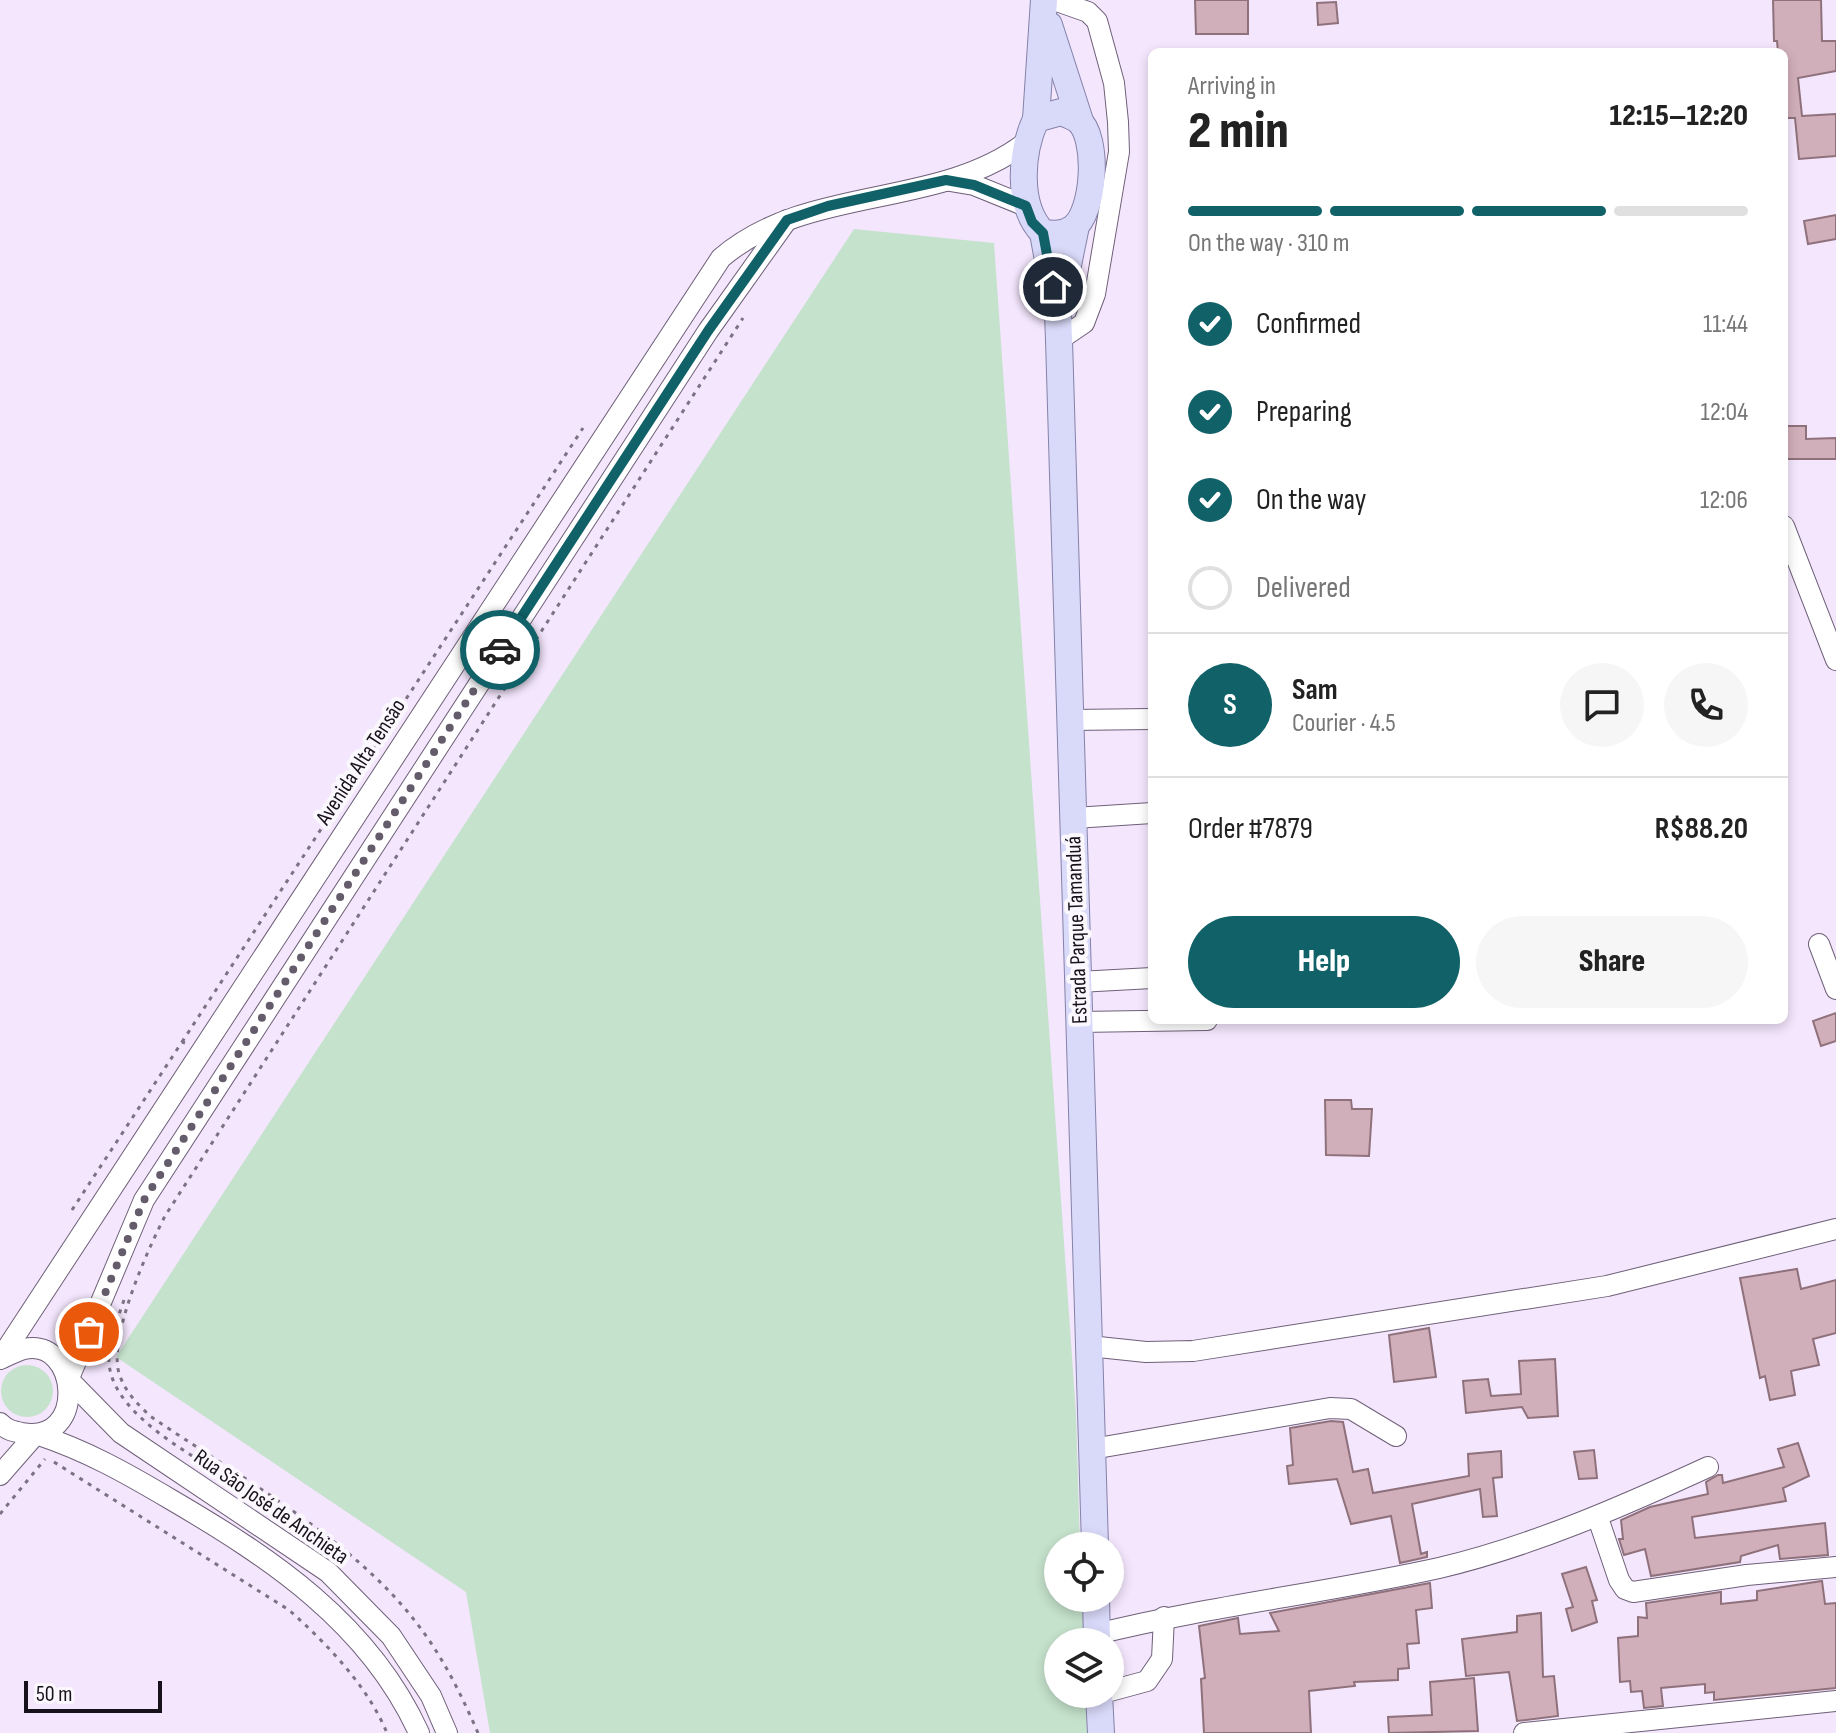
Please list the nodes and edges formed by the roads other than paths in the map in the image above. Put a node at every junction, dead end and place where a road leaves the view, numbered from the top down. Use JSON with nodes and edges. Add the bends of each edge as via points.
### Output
{"nodes":[{"id":1,"x":1048,"y":3,"type":"edge"},
{"id":2,"x":1080,"y":121,"type":"junction"},
{"id":3,"x":1031,"y":131,"type":"junction"},
{"id":4,"x":946,"y":180,"type":"junction"},
{"id":5,"x":1026,"y":206,"type":"junction"},
{"id":6,"x":787,"y":220,"type":"junction"},
{"id":7,"x":1076,"y":226,"type":"junction"},
{"id":8,"x":1043,"y":233,"type":"junction"},
{"id":9,"x":1058,"y":327,"type":"junction"},
{"id":10,"x":1788,"y":536,"type":"edge"},
{"id":11,"x":1836,"y":660,"type":"edge"},
{"id":12,"x":1148,"y":719,"type":"edge"},
{"id":13,"x":1071,"y":720,"type":"junction"},
{"id":14,"x":1148,"y":813,"type":"edge"},
{"id":15,"x":1074,"y":818,"type":"junction"},
{"id":16,"x":1819,"y":944,"type":"dead end"},
{"id":17,"x":1148,"y":978,"type":"edge"},
{"id":18,"x":1078,"y":982,"type":"junction"},
{"id":19,"x":1836,"y":989,"type":"edge"},
{"id":20,"x":1148,"y":1021,"type":"edge"},
{"id":21,"x":1079,"y":1022,"type":"junction"},
{"id":22,"x":1836,"y":1229,"type":"edge"},
{"id":23,"x":1089,"y":1346,"type":"junction"},
{"id":24,"x":0,"y":1359,"type":"edge"},
{"id":25,"x":70,"y":1380,"type":"junction"},
{"id":26,"x":0,"y":1423,"type":"edge"},
{"id":27,"x":37,"y":1435,"type":"junction"},
{"id":28,"x":1396,"y":1436,"type":"dead end"},
{"id":29,"x":1092,"y":1449,"type":"junction"},
{"id":30,"x":1708,"y":1467,"type":"dead end"},
{"id":31,"x":0,"y":1475,"type":"edge"},
{"id":32,"x":1598,"y":1518,"type":"junction"},
{"id":33,"x":1095,"y":1532,"type":"edge"},
{"id":34,"x":1836,"y":1567,"type":"edge"},
{"id":35,"x":1164,"y":1617,"type":"junction"},
{"id":36,"x":1124,"y":1630,"type":"edge"},
{"id":37,"x":1124,"y":1687,"type":"edge"},
{"id":38,"x":1836,"y":1701,"type":"edge"},
{"id":39,"x":1100,"y":1708,"type":"edge"},
{"id":40,"x":419,"y":1733,"type":"edge"},
{"id":41,"x":447,"y":1733,"type":"edge"},
{"id":42,"x":1101,"y":1733,"type":"edge"},
{"id":43,"x":1524,"y":1733,"type":"edge"}],
"edges":[{"from":1,"to":2,"type":"main road"},
{"from":1,"to":3,"type":"main road"},
{"from":1,"to":9,"type":"street","via":[[1088,12],[1097,21],[1114,83],[1119,152],[1095,294],[1084,323]]},
{"from":2,"to":3,"type":"main road","via":[[1061,112]]},
{"from":2,"to":7,"type":"main road","name":"Estrada Parque Tamanduá","via":[[1089,141],[1092,174],[1088,204]]},
{"from":3,"to":4,"type":"street","name":"Avenida Alta Tensāo","via":[[988,167]]},
{"from":3,"to":5,"type":"main road"},
{"from":4,"to":5,"type":"street","name":"Avenida Alta Tensāo"},
{"from":4,"to":6,"type":"street","name":"Avenida Alta Tensāo"},
{"from":5,"to":8,"type":"main road"},
{"from":6,"to":24,"type":"street","name":"Avenida Alta Tensāo","via":[[746,237],[721,258],[703,284]]},
{"from":6,"to":25,"type":"street","via":[[708,331],[144,1200]]},
{"from":7,"to":8,"type":"main road","via":[[1060,235]]},
{"from":7,"to":9,"type":"main road","name":"Estrada Parque Tamanduá"},
{"from":8,"to":9,"type":"main road","name":"Estrada Parque Tamanduá"},
{"from":9,"to":13,"type":"main road","name":"Estrada Parque Tamanduá"},
{"from":10,"to":11,"type":"street"},
{"from":12,"to":13,"type":"street"},
{"from":13,"to":15,"type":"main road","name":"Estrada Parque Tamanduá"},
{"from":14,"to":15,"type":"street"},
{"from":15,"to":18,"type":"main road","name":"Estrada Parque Tamanduá"},
{"from":16,"to":19,"type":"street"},
{"from":17,"to":18,"type":"street"},
{"from":18,"to":21,"type":"main road","name":"Estrada Parque Tamanduá"},
{"from":20,"to":21,"type":"street"},
{"from":21,"to":23,"type":"main road","name":"Estrada Parque Tamanduá"},
{"from":22,"to":23,"type":"street","via":[[1607,1286],[1515,1301],[1193,1351]]},
{"from":23,"to":29,"type":"main road","name":"Estrada Parque Tamanduá"},
{"from":24,"to":25,"type":"street","name":"Rua São José de Anchieta","via":[[25,1349],[39,1350],[52,1356]]},
{"from":25,"to":27,"type":"street","via":[[68,1408],[51,1429]]},
{"from":25,"to":41,"type":"street","name":"Rua São José de Anchieta","via":[[121,1433],[328,1572],[391,1636],[431,1696]]},
{"from":26,"to":27,"type":"street","name":"Rua São José de Anchieta","via":[[6,1430]]},
{"from":27,"to":31,"type":"street"},
{"from":27,"to":40,"type":"street","name":"Rua São José de Anchieta","via":[[84,1449],[227,1532],[308,1589],[374,1655]]},
{"from":28,"to":29,"type":"street","via":[[1351,1409],[1330,1408]]},
{"from":29,"to":33,"type":"main road","name":"Estrada Parque Tamanduá"},
{"from":30,"to":32,"type":"street"},
{"from":32,"to":34,"type":"street","via":[[1619,1580],[1633,1592]]},
{"from":32,"to":35,"type":"street","via":[[1441,1567]]},
{"from":35,"to":36,"type":"street"},
{"from":35,"to":37,"type":"street","via":[[1162,1659],[1147,1681]]},
{"from":38,"to":43,"type":"street"},
{"from":39,"to":42,"type":"main road"}]}
